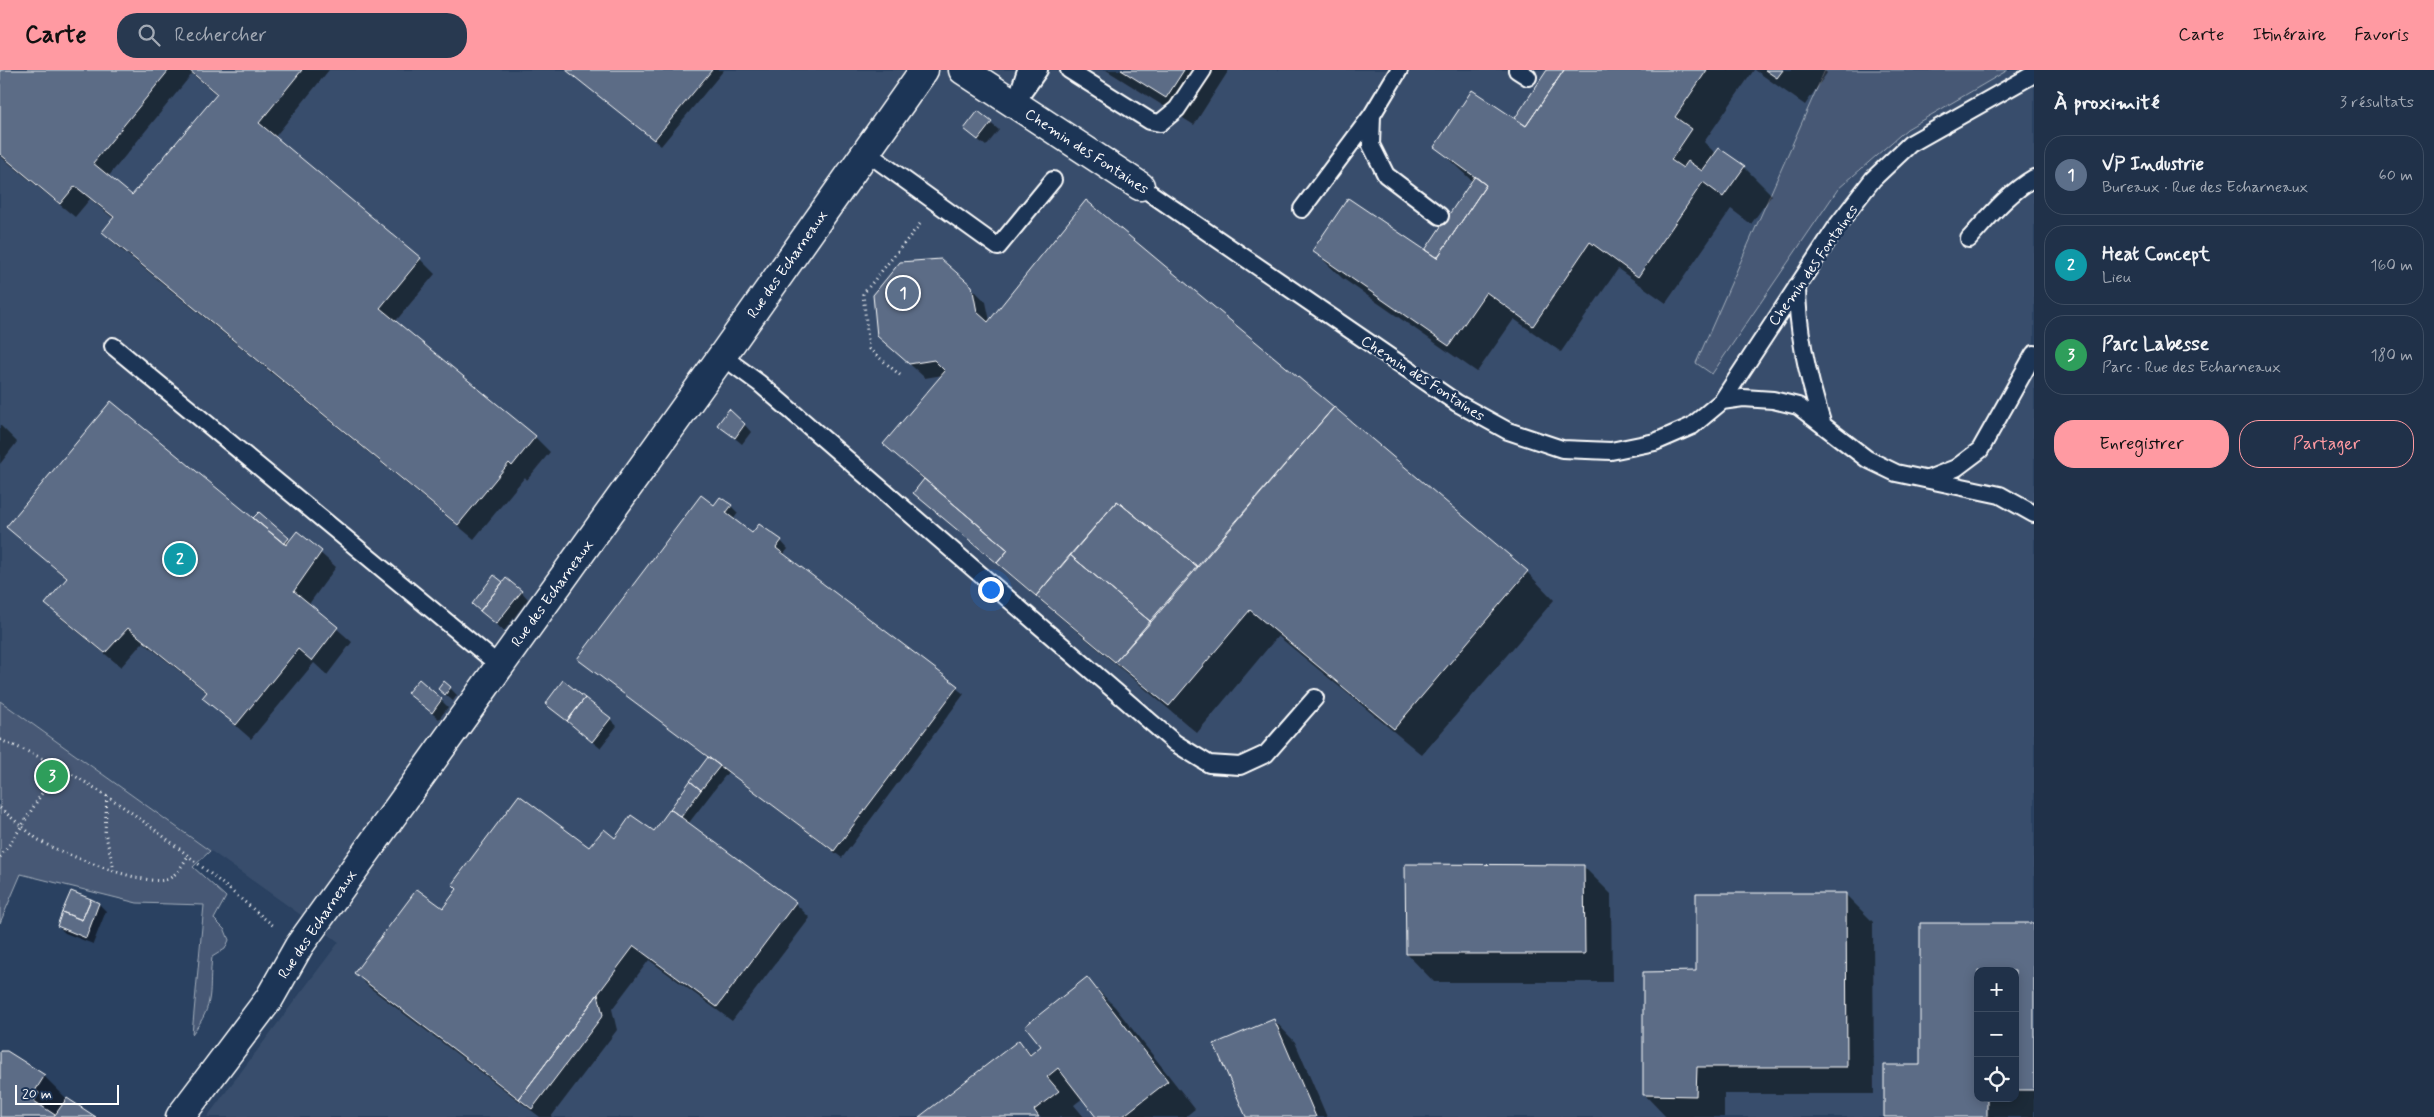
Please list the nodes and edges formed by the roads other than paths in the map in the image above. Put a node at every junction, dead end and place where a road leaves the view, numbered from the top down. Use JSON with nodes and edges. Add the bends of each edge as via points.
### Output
{"nodes":[{"id":1,"x":924,"y":70,"type":"edge"},
{"id":2,"x":963,"y":70,"type":"edge"},
{"id":3,"x":1026,"y":70,"type":"edge"},
{"id":4,"x":1039,"y":70,"type":"edge"},
{"id":5,"x":1070,"y":70,"type":"edge"},
{"id":6,"x":1204,"y":70,"type":"edge"},
{"id":7,"x":1399,"y":70,"type":"edge"},
{"id":8,"x":2034,"y":74,"type":"edge"},
{"id":9,"x":1015,"y":104,"type":"junction"},
{"id":10,"x":1372,"y":115,"type":"junction"},
{"id":11,"x":866,"y":152,"type":"junction"},
{"id":12,"x":2034,"y":178,"type":"edge"},
{"id":13,"x":1053,"y":180,"type":"dead end"},
{"id":14,"x":1140,"y":186,"type":"joint"},
{"id":15,"x":1302,"y":209,"type":"dead end"},
{"id":16,"x":1440,"y":216,"type":"dead end"},
{"id":17,"x":1969,"y":239,"type":"dead end"},
{"id":18,"x":1797,"y":286,"type":"junction"},
{"id":19,"x":113,"y":346,"type":"dead end"},
{"id":20,"x":2034,"y":354,"type":"edge"},
{"id":21,"x":722,"y":356,"type":"junction"},
{"id":22,"x":1722,"y":401,"type":"junction"},
{"id":23,"x":1822,"y":422,"type":"junction"},
{"id":24,"x":1928,"y":479,"type":"junction"},
{"id":25,"x":2034,"y":514,"type":"edge"},
{"id":26,"x":500,"y":666,"type":"junction"},
{"id":27,"x":1315,"y":698,"type":"dead end"},
{"id":28,"x":180,"y":1117,"type":"edge"}],
"edges":[{"from":1,"to":11,"type":"street","name":"Rue des Echarneaux"},
{"from":2,"to":9,"type":"street","name":"Chemin des Fontaines"},
{"from":3,"to":9,"type":"lane"},
{"from":4,"to":9,"type":"lane"},
{"from":5,"to":6,"type":"lane","via":[[1150,121],[1160,124],[1178,109]]},
{"from":7,"to":10,"type":"lane"},
{"from":8,"to":18,"type":"lane","name":"Chemin des Fontaines","via":[[1910,144],[1862,194]]},
{"from":9,"to":14,"type":"street","name":"Chemin des Fontaines"},
{"from":10,"to":15,"type":"lane"},
{"from":10,"to":16,"type":"lane","via":[[1371,145],[1386,175]]},
{"from":11,"to":13,"type":"lane","via":[[998,247]]},
{"from":11,"to":21,"type":"street","name":"Rue des Echarneaux"},
{"from":12,"to":17,"type":"lane","via":[[2003,202]]},
{"from":14,"to":22,"type":"lane","name":"Chemin des Fontaines","via":[[1457,403],[1508,431],[1562,449],[1611,451],[1655,442],[1692,426]]},
{"from":18,"to":22,"type":"lane","name":"Chemin des Fontaines"},
{"from":18,"to":23,"type":"lane","via":[[1805,361]]},
{"from":19,"to":26,"type":"lane"},
{"from":20,"to":24,"type":"lane","via":[[1980,450],[1956,468]]},
{"from":21,"to":26,"type":"street","name":"Rue des Echarneaux"},
{"from":21,"to":27,"type":"lane","via":[[759,383],[1175,743],[1210,764],[1240,766],[1266,754]]},
{"from":22,"to":23,"type":"lane","via":[[1743,398],[1773,400],[1798,406]]},
{"from":23,"to":24,"type":"lane","via":[[1868,459],[1896,473]]},
{"from":24,"to":25,"type":"lane","via":[[2000,495]]},
{"from":26,"to":28,"type":"street","name":"Rue des Echarneaux","via":[[299,946],[269,999]]}]}
